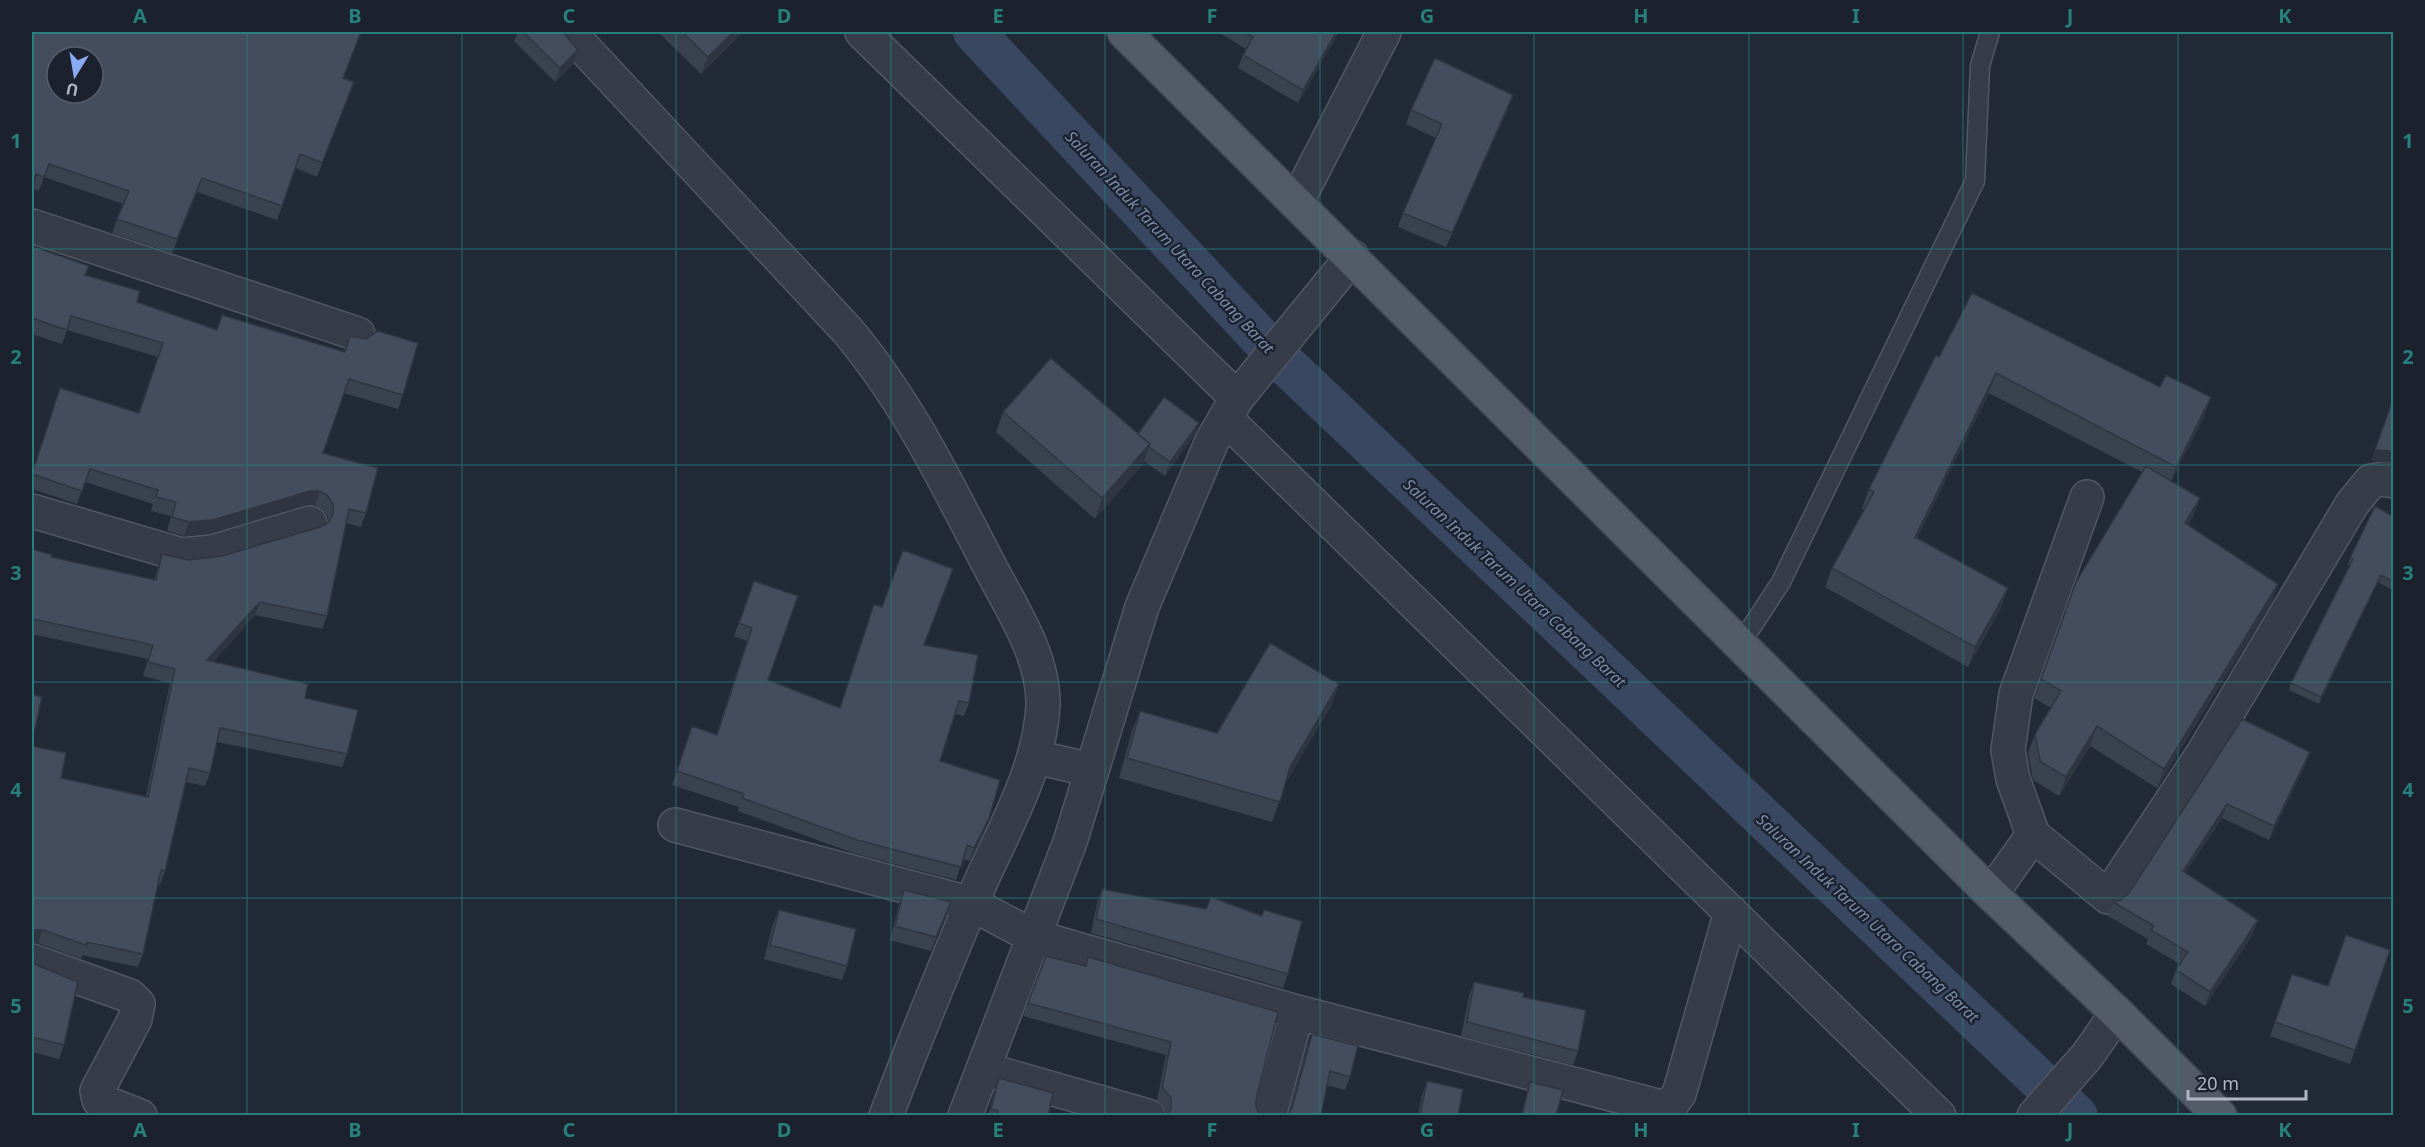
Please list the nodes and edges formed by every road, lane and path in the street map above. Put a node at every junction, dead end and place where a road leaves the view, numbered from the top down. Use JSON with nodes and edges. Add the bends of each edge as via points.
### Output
{"nodes":[{"id":1,"x":568,"y":32,"type":"edge"},
{"id":2,"x":862,"y":32,"type":"edge"},
{"id":3,"x":1124,"y":32,"type":"edge"},
{"id":4,"x":1384,"y":32,"type":"edge"},
{"id":5,"x":1990,"y":32,"type":"edge"},
{"id":6,"x":1296,"y":203,"type":"junction"},
{"id":7,"x":32,"y":226,"type":"edge"},
{"id":8,"x":1352,"y":257,"type":"junction"},
{"id":9,"x":358,"y":334,"type":"dead end"},
{"id":10,"x":1231,"y":408,"type":"junction"},
{"id":11,"x":2394,"y":481,"type":"edge"},
{"id":12,"x":2087,"y":497,"type":"dead end"},
{"id":13,"x":32,"y":511,"type":"edge"},
{"id":14,"x":310,"y":524,"type":"dead end"},
{"id":15,"x":1747,"y":634,"type":"junction"},
{"id":16,"x":1043,"y":759,"type":"junction"},
{"id":17,"x":1088,"y":770,"type":"junction"},
{"id":18,"x":675,"y":825,"type":"dead end"},
{"id":19,"x":2031,"y":838,"type":"junction"},
{"id":20,"x":1996,"y":887,"type":"junction"},
{"id":21,"x":977,"y":907,"type":"junction"},
{"id":22,"x":1731,"y":912,"type":"junction"},
{"id":23,"x":1026,"y":932,"type":"junction"},
{"id":24,"x":32,"y":961,"type":"edge"},
{"id":25,"x":1297,"y":1012,"type":"junction"},
{"id":26,"x":2117,"y":1013,"type":"junction"},
{"id":27,"x":983,"y":1069,"type":"junction"},
{"id":28,"x":140,"y":1116,"type":"edge"},
{"id":29,"x":886,"y":1116,"type":"edge"},
{"id":30,"x":965,"y":1116,"type":"edge"},
{"id":31,"x":1148,"y":1116,"type":"edge"},
{"id":32,"x":1269,"y":1116,"type":"edge"},
{"id":33,"x":1939,"y":1116,"type":"edge"},
{"id":34,"x":2034,"y":1116,"type":"edge"},
{"id":35,"x":2220,"y":1116,"type":"edge"}],
"edges":[{"from":1,"to":16,"type":"street","via":[[847,330],[889,384],[934,455],[1029,643],[1043,703]]},
{"from":2,"to":10,"type":"street"},
{"from":3,"to":6,"type":"main road"},
{"from":4,"to":6,"type":"street"},
{"from":5,"to":15,"type":"lane","via":[[1980,66],[1976,181],[1781,582]]},
{"from":6,"to":8,"type":"main road"},
{"from":7,"to":9,"type":"street"},
{"from":8,"to":10,"type":"street"},
{"from":8,"to":15,"type":"main road","via":[[1517,424]]},
{"from":10,"to":17,"type":"street","via":[[1212,441],[1142,607]]},
{"from":10,"to":22,"type":"street"},
{"from":11,"to":19,"type":"street","via":[[2371,481],[2352,504],[2204,752],[2109,896]]},
{"from":12,"to":19,"type":"street","via":[[2016,694],[2008,734],[2009,765]]},
{"from":13,"to":14,"type":"street","via":[[182,555],[212,552]]},
{"from":15,"to":20,"type":"main road"},
{"from":16,"to":17,"type":"street"},
{"from":16,"to":21,"type":"street"},
{"from":17,"to":23,"type":"street","via":[[1070,842]]},
{"from":18,"to":21,"type":"street"},
{"from":19,"to":20,"type":"street"},
{"from":20,"to":26,"type":"main road"},
{"from":21,"to":23,"type":"street"},
{"from":21,"to":29,"type":"street"},
{"from":22,"to":25,"type":"street","via":[[1679,1094],[1670,1106],[1657,1106]]},
{"from":22,"to":33,"type":"street"},
{"from":23,"to":25,"type":"street"},
{"from":23,"to":27,"type":"street"},
{"from":24,"to":28,"type":"street","via":[[130,996],[138,1004],[135,1019],[97,1091],[99,1100]]},
{"from":25,"to":32,"type":"street"},
{"from":26,"to":34,"type":"street","via":[[2087,1056]]},
{"from":26,"to":35,"type":"main road"},
{"from":27,"to":30,"type":"street"},
{"from":27,"to":31,"type":"street"}]}
